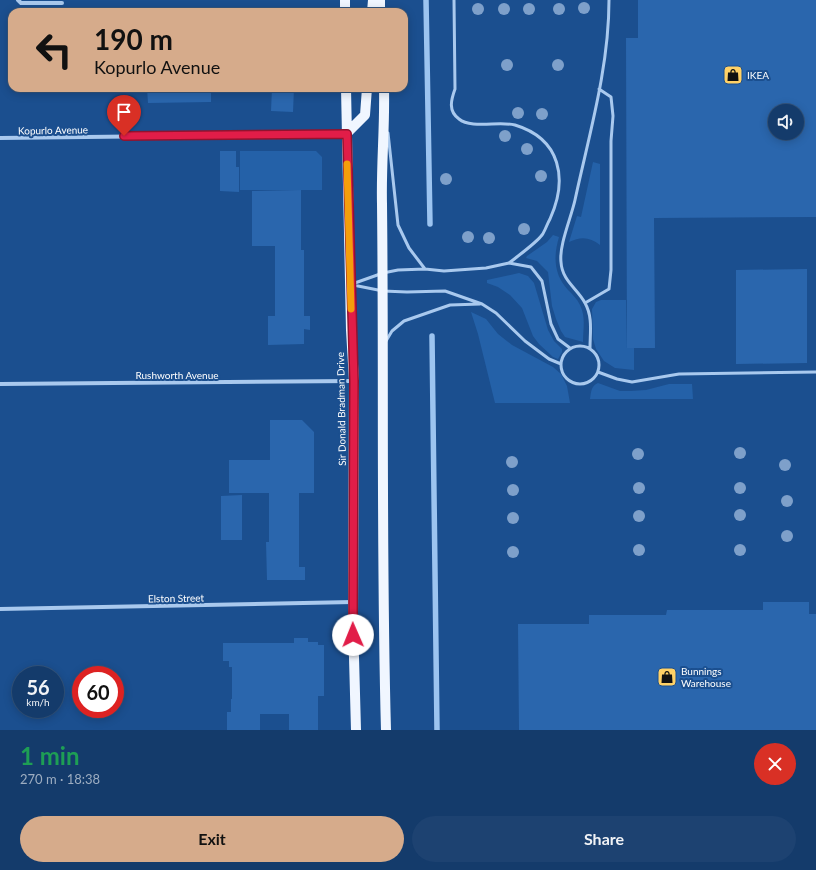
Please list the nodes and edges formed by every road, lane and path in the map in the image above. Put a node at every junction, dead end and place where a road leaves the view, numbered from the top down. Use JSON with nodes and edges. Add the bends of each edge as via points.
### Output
{"nodes":[{"id":1,"x":18,"y":0,"type":"edge"},
{"id":2,"x":454,"y":0,"type":"edge"},
{"id":3,"x":609,"y":0,"type":"edge"},
{"id":4,"x":62,"y":3,"type":"dead end"},
{"id":5,"x":599,"y":89,"type":"junction"},
{"id":6,"x":346,"y":92,"type":"edge"},
{"id":7,"x":367,"y":92,"type":"edge"},
{"id":8,"x":384,"y":92,"type":"edge"},
{"id":9,"x":384,"y":102,"type":"junction"},
{"id":10,"x":347,"y":134,"type":"junction"},
{"id":11,"x":0,"y":138,"type":"edge"},
{"id":12,"x":509,"y":263,"type":"junction"},
{"id":13,"x":425,"y":269,"type":"junction"},
{"id":14,"x":383,"y":273,"type":"junction"},
{"id":15,"x":351,"y":284,"type":"junction"},
{"id":16,"x":383,"y":291,"type":"junction"},
{"id":17,"x":586,"y":303,"type":"junction"},
{"id":18,"x":482,"y":304,"type":"junction"},
{"id":19,"x":383,"y":344,"type":"junction"},
{"id":20,"x":570,"y":348,"type":"junction"},
{"id":21,"x":590,"y":348,"type":"junction"},
{"id":22,"x":561,"y":364,"type":"junction"},
{"id":23,"x":598,"y":372,"type":"junction"},
{"id":24,"x":816,"y":372,"type":"edge"},
{"id":25,"x":354,"y":381,"type":"junction"},
{"id":26,"x":0,"y":384,"type":"edge"},
{"id":27,"x":353,"y":602,"type":"junction"},
{"id":28,"x":0,"y":609,"type":"edge"},
{"id":29,"x":356,"y":730,"type":"edge"},
{"id":30,"x":386,"y":730,"type":"edge"}],
"edges":[{"from":1,"to":4,"type":"street","via":[[21,4]]},
{"from":2,"to":12,"type":"lane","via":[[454,89],[451,100],[453,112],[466,124],[513,125],[526,129],[548,148],[559,171],[560,186],[556,205],[542,235]]},
{"from":3,"to":5,"type":"lane","via":[[606,45]]},
{"from":5,"to":17,"type":"lane","via":[[560,262],[569,284]]},
{"from":5,"to":17,"type":"lane","via":[[611,97],[613,116],[611,270],[609,289]]},
{"from":6,"to":10,"type":"main road","name":"Sir Donald Bradman Drive"},
{"from":7,"to":10,"type":"main road","via":[[365,114]]},
{"from":8,"to":9,"type":"main road"},
{"from":9,"to":13,"type":"lane","via":[[398,225],[412,252]]},
{"from":9,"to":14,"type":"main road"},
{"from":10,"to":11,"type":"street","name":"Kopurlo Avenue"},
{"from":10,"to":15,"type":"main road","name":"Sir Donald Bradman Drive"},
{"from":12,"to":13,"type":"lane","via":[[486,268]]},
{"from":12,"to":20,"type":"lane","via":[[531,267],[542,280],[551,324],[558,339]]},
{"from":13,"to":14,"type":"lane"},
{"from":14,"to":15,"type":"lane"},
{"from":14,"to":16,"type":"main road"},
{"from":15,"to":16,"type":"lane"},
{"from":15,"to":25,"type":"main road","name":"Sir Donald Bradman Drive"},
{"from":16,"to":18,"type":"lane","via":[[445,292]]},
{"from":16,"to":19,"type":"main road"},
{"from":17,"to":21,"type":"lane","via":[[591,321]]},
{"from":18,"to":19,"type":"lane","via":[[450,305],[404,321],[392,331]]},
{"from":18,"to":22,"type":"lane","via":[[496,313],[524,341],[549,359]]},
{"from":19,"to":30,"type":"main road","via":[[383,622]]},
{"from":20,"to":21,"type":"lane","via":[[580,345]]},
{"from":20,"to":22,"type":"lane","via":[[564,354]]},
{"from":21,"to":23,"type":"lane","via":[[599,359]]},
{"from":22,"to":23,"type":"lane","via":[[566,378],[578,384],[590,381]]},
{"from":23,"to":24,"type":"lane","via":[[632,382],[679,374]]},
{"from":25,"to":26,"type":"street","name":"Rushworth Avenue"},
{"from":25,"to":27,"type":"main road","name":"Sir Donald Bradman Drive"},
{"from":27,"to":28,"type":"street","name":"Elston Street"},
{"from":27,"to":29,"type":"main road","name":"Sir Donald Bradman Drive"}]}
